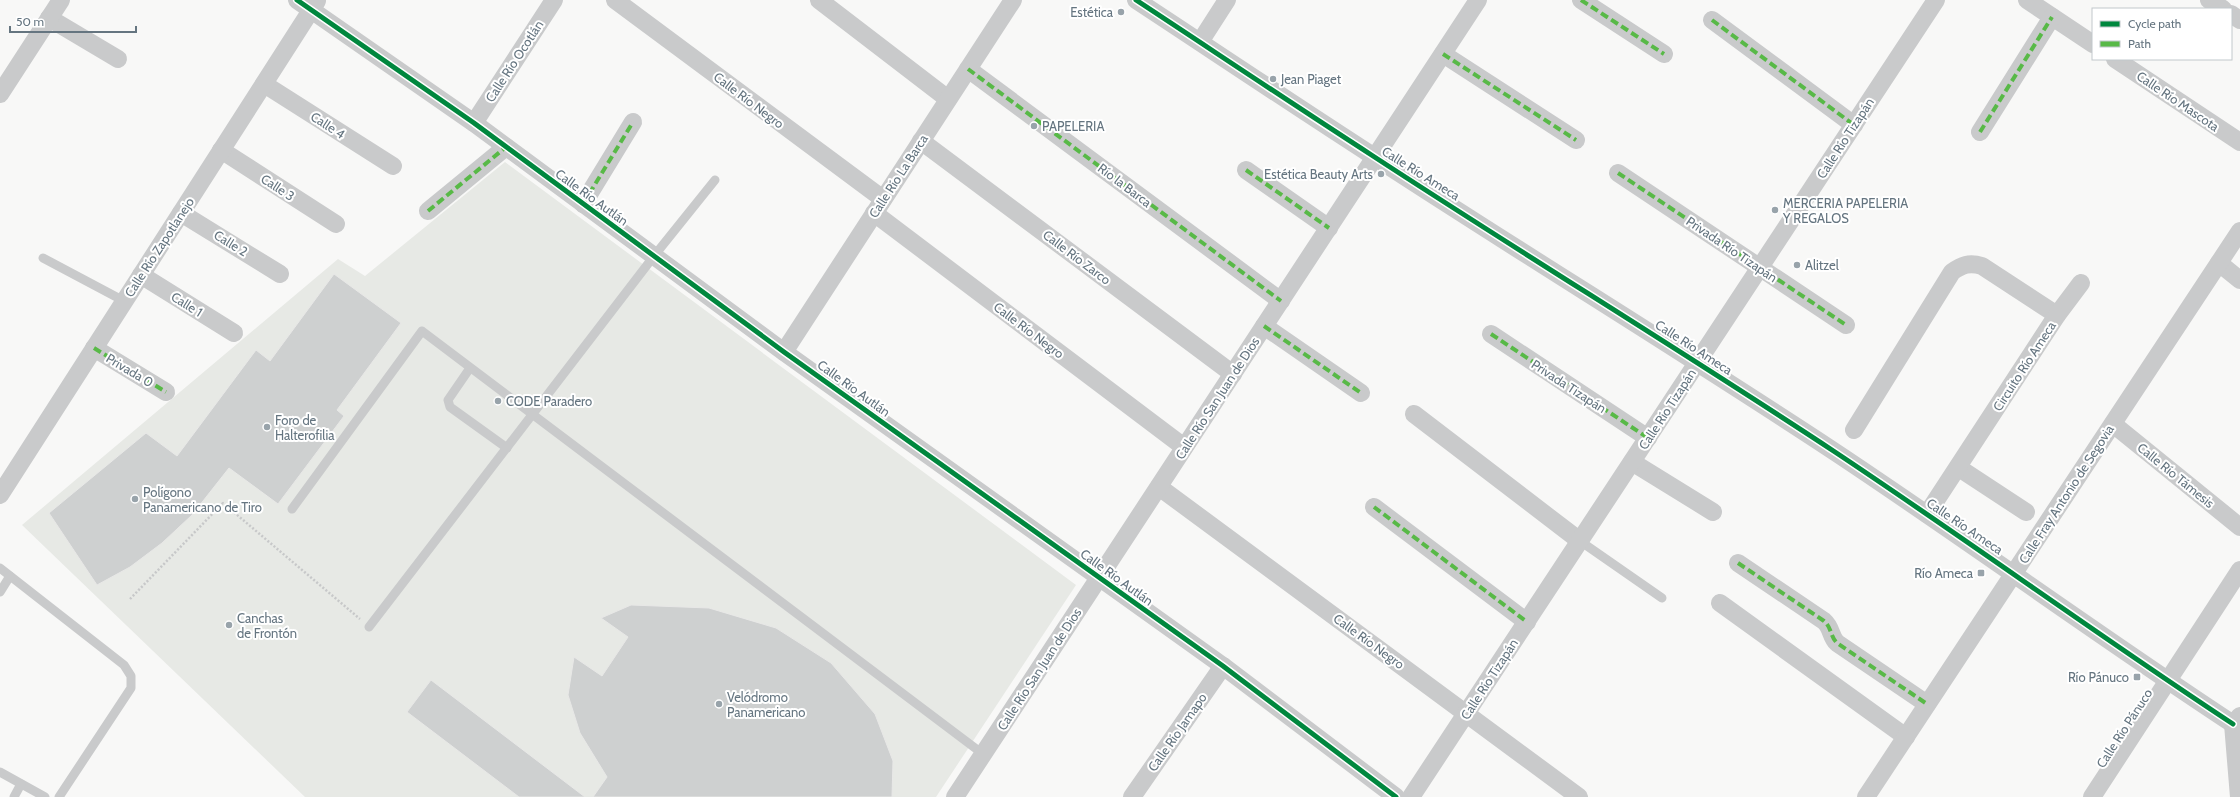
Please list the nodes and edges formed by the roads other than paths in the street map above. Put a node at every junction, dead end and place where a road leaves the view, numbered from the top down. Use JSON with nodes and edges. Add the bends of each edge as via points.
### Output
{"nodes":[{"id":1,"x":61,"y":0,"type":"edge"},
{"id":2,"x":554,"y":0,"type":"edge"},
{"id":3,"x":615,"y":0,"type":"edge"},
{"id":4,"x":819,"y":0,"type":"edge"},
{"id":5,"x":1014,"y":0,"type":"edge"},
{"id":6,"x":1136,"y":0,"type":"edge"},
{"id":7,"x":1227,"y":0,"type":"edge"},
{"id":8,"x":1478,"y":0,"type":"edge"},
{"id":9,"x":1581,"y":0,"type":"edge"},
{"id":10,"x":1936,"y":0,"type":"edge"},
{"id":11,"x":2027,"y":0,"type":"edge"},
{"id":12,"x":2209,"y":0,"type":"edge"},
{"id":13,"x":308,"y":3,"type":"edge"},
{"id":14,"x":2221,"y":8,"type":"edge"},
{"id":15,"x":2052,"y":17,"type":"junction"},
{"id":16,"x":49,"y":18,"type":"junction"},
{"id":17,"x":1712,"y":20,"type":"dead end"},
{"id":18,"x":1200,"y":42,"type":"junction"},
{"id":19,"x":2092,"y":43,"type":"edge"},
{"id":20,"x":1443,"y":54,"type":"junction"},
{"id":21,"x":1664,"y":54,"type":"dead end"},
{"id":22,"x":118,"y":59,"type":"dead end"},
{"id":23,"x":2117,"y":60,"type":"edge"},
{"id":24,"x":968,"y":69,"type":"junction"},
{"id":25,"x":264,"y":84,"type":"junction"},
{"id":26,"x":0,"y":94,"type":"edge"},
{"id":27,"x":948,"y":99,"type":"junction"},
{"id":28,"x":633,"y":122,"type":"dead end"},
{"id":29,"x":474,"y":123,"type":"junction"},
{"id":30,"x":1854,"y":125,"type":"junction"},
{"id":31,"x":1980,"y":132,"type":"dead end"},
{"id":32,"x":1576,"y":140,"type":"dead end"},
{"id":33,"x":921,"y":141,"type":"junction"},
{"id":34,"x":2240,"y":142,"type":"edge"},
{"id":35,"x":506,"y":147,"type":"junction"},
{"id":36,"x":221,"y":150,"type":"junction"},
{"id":37,"x":1375,"y":157,"type":"junction"},
{"id":38,"x":393,"y":166,"type":"dead end"},
{"id":39,"x":1246,"y":170,"type":"dead end"},
{"id":40,"x":1618,"y":173,"type":"dead end"},
{"id":41,"x":715,"y":180,"type":"dead end"},
{"id":42,"x":583,"y":204,"type":"junction"},
{"id":43,"x":878,"y":206,"type":"junction"},
{"id":44,"x":428,"y":211,"type":"dead end"},
{"id":45,"x":181,"y":212,"type":"junction"},
{"id":46,"x":336,"y":224,"type":"dead end"},
{"id":47,"x":1329,"y":228,"type":"junction"},
{"id":48,"x":2240,"y":231,"type":"edge"},
{"id":49,"x":654,"y":256,"type":"junction"},
{"id":50,"x":43,"y":258,"type":"dead end"},
{"id":51,"x":2219,"y":263,"type":"junction"},
{"id":52,"x":1760,"y":268,"type":"junction"},
{"id":53,"x":280,"y":274,"type":"dead end"},
{"id":54,"x":141,"y":275,"type":"junction"},
{"id":55,"x":2240,"y":280,"type":"edge"},
{"id":56,"x":2081,"y":283,"type":"dead end"},
{"id":57,"x":124,"y":301,"type":"junction"},
{"id":58,"x":1281,"y":301,"type":"junction"},
{"id":59,"x":2056,"y":315,"type":"junction"},
{"id":60,"x":1846,"y":325,"type":"dead end"},
{"id":61,"x":1264,"y":326,"type":"junction"},
{"id":62,"x":234,"y":333,"type":"dead end"},
{"id":63,"x":1491,"y":334,"type":"dead end"},
{"id":64,"x":94,"y":348,"type":"junction"},
{"id":65,"x":784,"y":352,"type":"junction"},
{"id":66,"x":1698,"y":362,"type":"junction"},
{"id":67,"x":470,"y":368,"type":"junction"},
{"id":68,"x":1233,"y":374,"type":"junction"},
{"id":69,"x":166,"y":392,"type":"dead end"},
{"id":70,"x":1361,"y":394,"type":"dead end"},
{"id":71,"x":532,"y":414,"type":"junction"},
{"id":72,"x":1414,"y":414,"type":"dead end"},
{"id":73,"x":2113,"y":424,"type":"junction"},
{"id":74,"x":1854,"y":430,"type":"dead end"},
{"id":75,"x":1648,"y":438,"type":"junction"},
{"id":76,"x":1184,"y":447,"type":"junction"},
{"id":77,"x":506,"y":448,"type":"junction"},
{"id":78,"x":1632,"y":462,"type":"junction"},
{"id":79,"x":1959,"y":468,"type":"junction"},
{"id":80,"x":1159,"y":487,"type":"junction"},
{"id":81,"x":2,"y":488,"type":"edge"},
{"id":82,"x":1374,"y":507,"type":"dead end"},
{"id":83,"x":292,"y":509,"type":"dead end"},
{"id":84,"x":1713,"y":512,"type":"dead end"},
{"id":85,"x":2026,"y":512,"type":"dead end"},
{"id":86,"x":1927,"y":514,"type":"junction"},
{"id":87,"x":2240,"y":527,"type":"edge"},
{"id":88,"x":1580,"y":541,"type":"junction"},
{"id":89,"x":1738,"y":563,"type":"dead end"},
{"id":90,"x":0,"y":568,"type":"edge"},
{"id":91,"x":2240,"y":570,"type":"edge"},
{"id":92,"x":2014,"y":573,"type":"junction"},
{"id":93,"x":10,"y":576,"type":"junction"},
{"id":94,"x":1099,"y":578,"type":"junction"},
{"id":95,"x":0,"y":592,"type":"edge"},
{"id":96,"x":1662,"y":598,"type":"dead end"},
{"id":97,"x":1720,"y":603,"type":"dead end"},
{"id":98,"x":1527,"y":622,"type":"junction"},
{"id":99,"x":369,"y":627,"type":"road end"},
{"id":100,"x":1223,"y":666,"type":"junction"},
{"id":101,"x":2168,"y":681,"type":"junction"},
{"id":102,"x":1928,"y":704,"type":"junction"},
{"id":103,"x":1467,"y":713,"type":"junction"},
{"id":104,"x":2236,"y":720,"type":"edge"},
{"id":105,"x":1906,"y":737,"type":"junction"},
{"id":106,"x":983,"y":754,"type":"junction"},
{"id":107,"x":0,"y":772,"type":"edge"},
{"id":108,"x":21,"y":784,"type":"junction"},
{"id":109,"x":14,"y":797,"type":"edge"},
{"id":110,"x":44,"y":797,"type":"edge"},
{"id":111,"x":59,"y":797,"type":"edge"},
{"id":112,"x":955,"y":797,"type":"edge"},
{"id":113,"x":1132,"y":797,"type":"edge"},
{"id":114,"x":1396,"y":797,"type":"edge"},
{"id":115,"x":1411,"y":797,"type":"edge"},
{"id":116,"x":1579,"y":797,"type":"edge"},
{"id":117,"x":1866,"y":797,"type":"edge"},
{"id":118,"x":2092,"y":797,"type":"edge"},
{"id":119,"x":2239,"y":797,"type":"edge"}],
"edges":[{"from":1,"to":16,"type":"street"},
{"from":2,"to":29,"type":"street","name":"Calle Río Ocotlán"},
{"from":3,"to":43,"type":"street","name":"Calle Río Negro"},
{"from":4,"to":27,"type":"street"},
{"from":5,"to":24,"type":"street","name":"Calle Río La Barca"},
{"from":6,"to":18,"type":"street","name":"Calle Río Ameca"},
{"from":7,"to":18,"type":"street"},
{"from":8,"to":20,"type":"street","name":"Calle Río San Juan de Dios"},
{"from":9,"to":21,"type":"street"},
{"from":10,"to":30,"type":"street","name":"Calle Río Tizapán"},
{"from":11,"to":15,"type":"street"},
{"from":12,"to":14,"type":"street"},
{"from":13,"to":25,"type":"street","name":"Calle Río Zapotlanejo"},
{"from":13,"to":29,"type":"street","name":"Calle Río Autlán"},
{"from":15,"to":19,"type":"street"},
{"from":15,"to":31,"type":"street"},
{"from":16,"to":22,"type":"street"},
{"from":16,"to":26,"type":"street"},
{"from":17,"to":30,"type":"street"},
{"from":18,"to":37,"type":"street","name":"Calle Río Ameca"},
{"from":20,"to":32,"type":"street"},
{"from":20,"to":37,"type":"street","name":"Calle Río San Juan de Dios"},
{"from":23,"to":34,"type":"street","name":"Calle Río Mascota"},
{"from":24,"to":27,"type":"street","name":"Calle Río La Barca"},
{"from":24,"to":58,"type":"street","name":"Río la Barca"},
{"from":25,"to":36,"type":"street","name":"Calle Río Zapotlanejo"},
{"from":25,"to":38,"type":"street","name":"Calle 4"},
{"from":27,"to":33,"type":"street","name":"Calle Río La Barca"},
{"from":28,"to":42,"type":"street"},
{"from":29,"to":35,"type":"street","name":"Calle Río Autlán"},
{"from":30,"to":52,"type":"street","name":"Calle Río Tizapán"},
{"from":33,"to":43,"type":"street","name":"Calle Río La Barca"},
{"from":33,"to":68,"type":"street","name":"Calle Río Zarco"},
{"from":35,"to":42,"type":"street","name":"Calle Río Autlán"},
{"from":35,"to":44,"type":"street"},
{"from":36,"to":45,"type":"street","name":"Calle Río Zapotlanejo"},
{"from":36,"to":46,"type":"street","name":"Calle 3"},
{"from":37,"to":47,"type":"street","name":"Calle Río San Juan de Dios"},
{"from":37,"to":66,"type":"street","name":"Calle Río Ameca"},
{"from":39,"to":47,"type":"street"},
{"from":40,"to":52,"type":"street","name":"Privada Río Tizapán"},
{"from":41,"to":49,"type":"lane"},
{"from":42,"to":49,"type":"street","name":"Calle Río Autlán"},
{"from":43,"to":65,"type":"street","name":"Calle Río La Barca"},
{"from":43,"to":76,"type":"street","name":"Calle Río Negro"},
{"from":45,"to":53,"type":"street","name":"Calle 2"},
{"from":45,"to":54,"type":"street","name":"Calle Río Zapotlanejo"},
{"from":47,"to":58,"type":"street","name":"Calle Río San Juan de Dios"},
{"from":48,"to":51,"type":"street","name":"Calle Fray Antonio de Segovia"},
{"from":49,"to":65,"type":"street","name":"Calle Río Autlán"},
{"from":49,"to":71,"type":"lane"},
{"from":50,"to":57,"type":"lane"},
{"from":51,"to":55,"type":"street"},
{"from":51,"to":73,"type":"street","name":"Calle Fray Antonio de Segovia"},
{"from":52,"to":60,"type":"street","name":"Privada Río Tizapán"},
{"from":52,"to":66,"type":"street","name":"Calle Río Tizapán"},
{"from":54,"to":57,"type":"street","name":"Calle Río Zapotlanejo"},
{"from":54,"to":62,"type":"street","name":"Calle 1"},
{"from":56,"to":59,"type":"street"},
{"from":57,"to":64,"type":"street","name":"Calle Río Zapotlanejo"},
{"from":58,"to":61,"type":"street","name":"Calle Río San Juan de Dios"},
{"from":59,"to":74,"type":"street","name":"Circuito Río Ameca","via":[[1982,266],[1967,263],[1959,267],[1952,272]]},
{"from":59,"to":79,"type":"street","name":"Circuito Río Ameca"},
{"from":61,"to":68,"type":"street","name":"Calle Río San Juan de Dios"},
{"from":61,"to":70,"type":"street"},
{"from":63,"to":75,"type":"street","name":"Privada Tizapán"},
{"from":64,"to":69,"type":"street","name":"Privada 0"},
{"from":64,"to":81,"type":"street","name":"Calle Río Zapotlanejo"},
{"from":65,"to":94,"type":"street","name":"Calle Río Autlán"},
{"from":66,"to":75,"type":"street","name":"Calle Río Tizapán"},
{"from":66,"to":86,"type":"street","name":"Calle Río Ameca"},
{"from":67,"to":71,"type":"lane"},
{"from":67,"to":77,"type":"lane","via":[[448,400],[450,407]]},
{"from":67,"to":83,"type":"lane","via":[[422,331]]},
{"from":68,"to":76,"type":"street","name":"Calle Río San Juan de Dios"},
{"from":71,"to":77,"type":"lane"},
{"from":71,"to":106,"type":"lane"},
{"from":72,"to":88,"type":"street"},
{"from":73,"to":87,"type":"street","name":"Calle Río Támesis"},
{"from":73,"to":92,"type":"street","name":"Calle Fray Antonio de Segovia"},
{"from":75,"to":78,"type":"street","name":"Calle Río Tizapán"},
{"from":76,"to":80,"type":"street","name":"Calle Río San Juan de Dios"},
{"from":77,"to":99,"type":"lane"},
{"from":78,"to":84,"type":"street"},
{"from":78,"to":88,"type":"street","name":"Calle Río Tizapán"},
{"from":79,"to":85,"type":"street"},
{"from":79,"to":86,"type":"street","name":"Circuito Río Ameca"},
{"from":80,"to":94,"type":"street","name":"Calle Río San Juan de Dios"},
{"from":80,"to":103,"type":"street","name":"Calle Río Negro"},
{"from":82,"to":98,"type":"street"},
{"from":86,"to":92,"type":"street","name":"Calle Río Ameca"},
{"from":88,"to":96,"type":"lane"},
{"from":88,"to":98,"type":"street","name":"Calle Río Tizapán"},
{"from":89,"to":102,"type":"street","via":[[1824,621],[1831,628],[1832,636],[1837,643]]},
{"from":90,"to":93,"type":"lane"},
{"from":91,"to":101,"type":"street","name":"Calle Río Pánuco"},
{"from":92,"to":101,"type":"street","name":"Calle Río Ameca"},
{"from":92,"to":102,"type":"street","name":"Calle Fray Antonio de Segovia"},
{"from":93,"to":95,"type":"lane"},
{"from":93,"to":111,"type":"lane","via":[[124,665],[132,682],[131,688]]},
{"from":94,"to":100,"type":"street","name":"Calle Río Autlán"},
{"from":94,"to":106,"type":"street","name":"Calle Río San Juan de Dios"},
{"from":97,"to":105,"type":"street"},
{"from":98,"to":103,"type":"street","name":"Calle Río Tizapán"},
{"from":100,"to":113,"type":"street","name":"Calle Río Jamapo"},
{"from":100,"to":114,"type":"street","name":"Calle Río Autlán"},
{"from":101,"to":104,"type":"street","name":"Calle Río Ameca"},
{"from":101,"to":118,"type":"street","name":"Calle Río Pánuco"},
{"from":102,"to":105,"type":"street","name":"Calle Fray Antonio de Segovia"},
{"from":103,"to":115,"type":"street","name":"Calle Río Tizapán"},
{"from":103,"to":116,"type":"street","name":"Calle Río Negro"},
{"from":104,"to":119,"type":"street"},
{"from":105,"to":117,"type":"street","name":"Calle Fray Antonio de Segovia"},
{"from":106,"to":112,"type":"street","name":"Calle Río San Juan de Dios"},
{"from":107,"to":108,"type":"lane"},
{"from":108,"to":109,"type":"lane"},
{"from":108,"to":110,"type":"lane"}]}
